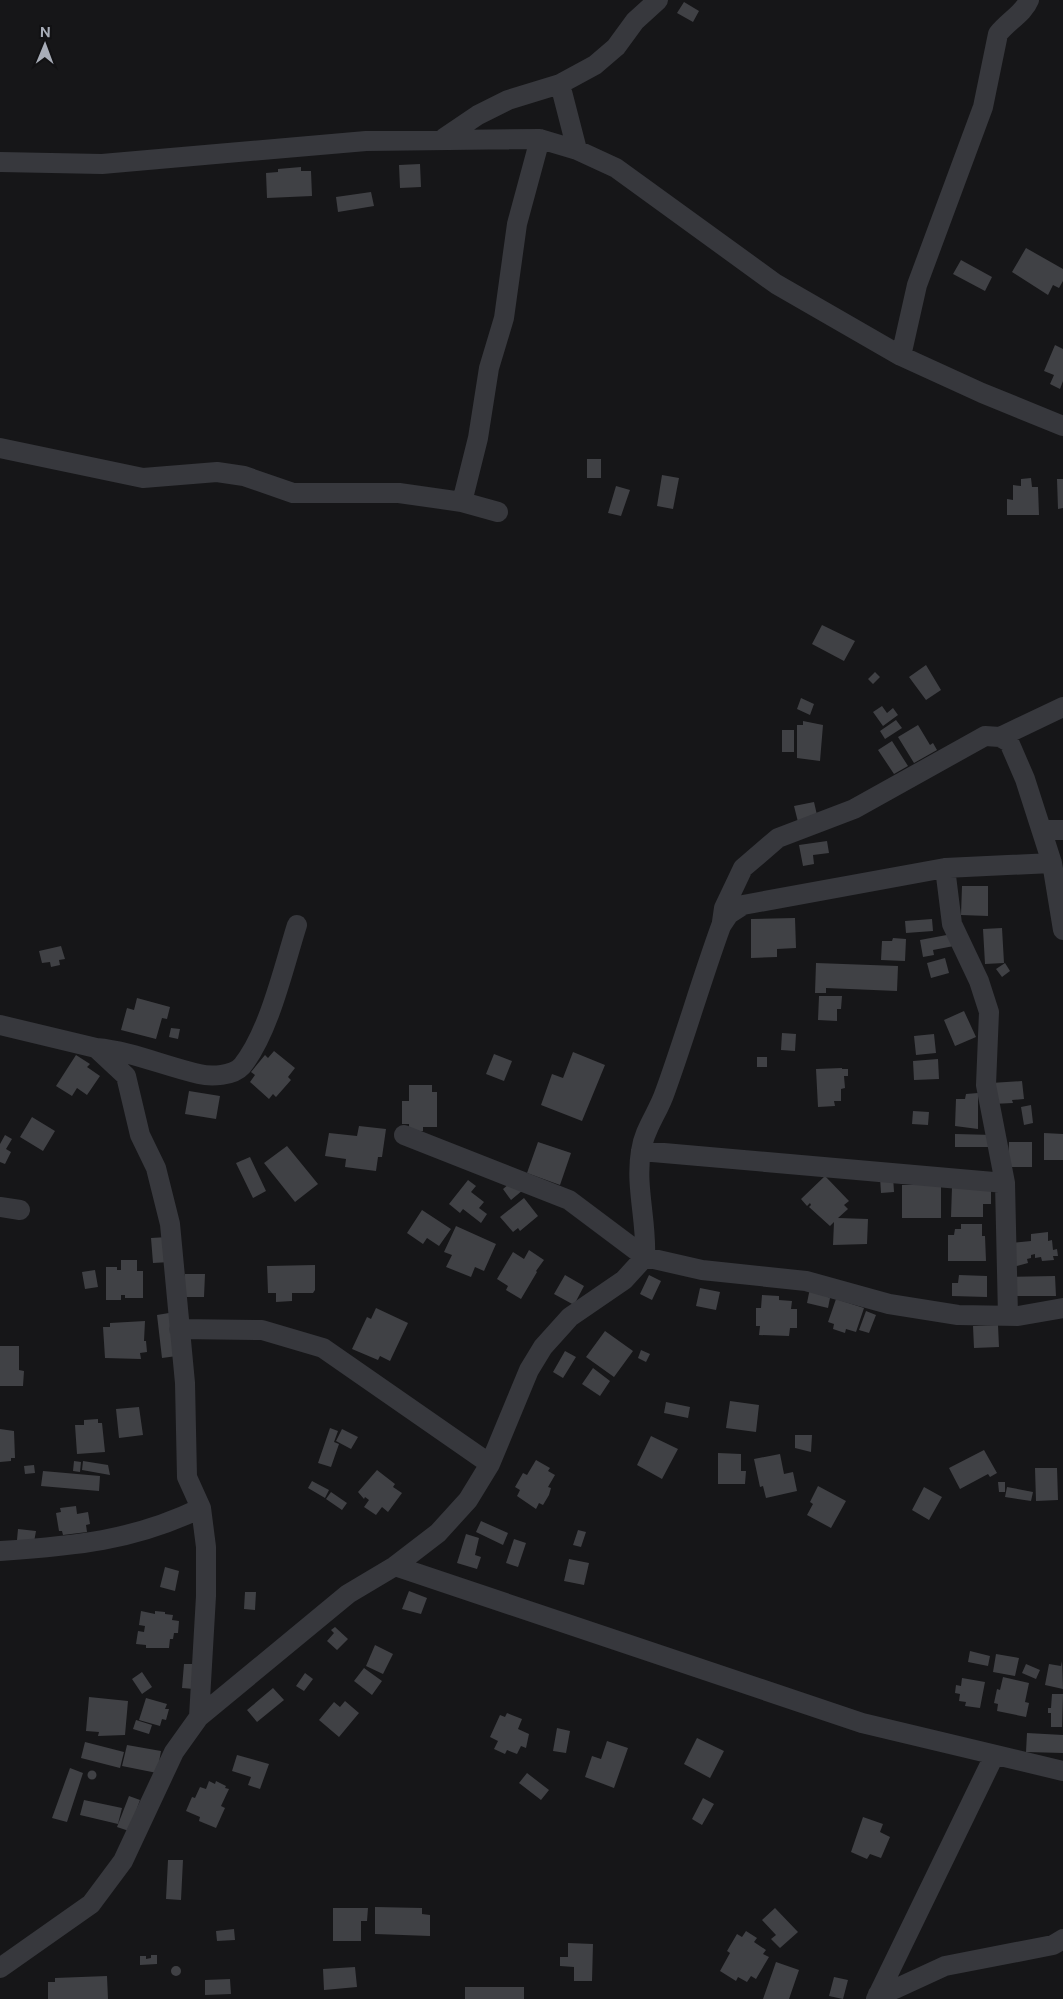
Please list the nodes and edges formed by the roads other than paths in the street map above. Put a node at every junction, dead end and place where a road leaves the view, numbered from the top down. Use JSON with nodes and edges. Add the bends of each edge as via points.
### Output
{"nodes":[{"id":1,"x":658,"y":0,"type":"edge"},
{"id":2,"x":1029,"y":0,"type":"edge"},
{"id":3,"x":560,"y":84,"type":"junction"},
{"id":4,"x":444,"y":138,"type":"junction"},
{"id":5,"x":540,"y":139,"type":"junction"},
{"id":6,"x":577,"y":150,"type":"junction"},
{"id":7,"x":0,"y":162,"type":"edge"},
{"id":8,"x":901,"y":356,"type":"junction"},
{"id":9,"x":1063,"y":426,"type":"edge"},
{"id":10,"x":0,"y":448,"type":"edge"},
{"id":11,"x":462,"y":502,"type":"junction"},
{"id":12,"x":498,"y":512,"type":"dead end"},
{"id":13,"x":1063,"y":707,"type":"edge"},
{"id":14,"x":1000,"y":737,"type":"junction"},
{"id":15,"x":1042,"y":830,"type":"junction"},
{"id":16,"x":1063,"y":830,"type":"edge"},
{"id":17,"x":1052,"y":863,"type":"junction"},
{"id":18,"x":945,"y":868,"type":"junction"},
{"id":19,"x":297,"y":925,"type":"dead end"},
{"id":20,"x":721,"y":926,"type":"junction"},
{"id":21,"x":1063,"y":930,"type":"edge"},
{"id":22,"x":0,"y":1025,"type":"edge"},
{"id":23,"x":96,"y":1048,"type":"junction"},
{"id":24,"x":404,"y":1134,"type":"dead end"},
{"id":25,"x":640,"y":1151,"type":"junction"},
{"id":26,"x":1005,"y":1183,"type":"junction"},
{"id":27,"x":0,"y":1207,"type":"edge"},
{"id":28,"x":20,"y":1210,"type":"dead end"},
{"id":29,"x":645,"y":1257,"type":"junction"},
{"id":30,"x":1063,"y":1308,"type":"edge"},
{"id":31,"x":1008,"y":1316,"type":"junction"},
{"id":32,"x":178,"y":1329,"type":"junction"},
{"id":33,"x":490,"y":1464,"type":"junction"},
{"id":34,"x":201,"y":1508,"type":"junction"},
{"id":35,"x":0,"y":1550,"type":"edge"},
{"id":36,"x":395,"y":1566,"type":"junction"},
{"id":37,"x":199,"y":1717,"type":"junction"},
{"id":38,"x":994,"y":1756,"type":"junction"},
{"id":39,"x":1063,"y":1771,"type":"edge"},
{"id":40,"x":1063,"y":1939,"type":"edge"},
{"id":41,"x":0,"y":1968,"type":"edge"},
{"id":42,"x":877,"y":1996,"type":"edge"}],
"edges":[{"from":1,"to":3,"type":"street","via":[[602,59]]},
{"from":2,"to":8,"type":"street","via":[[998,34],[983,106],[917,284]]},
{"from":3,"to":4,"type":"street","via":[[508,100]]},
{"from":3,"to":6,"type":"street"},
{"from":4,"to":5,"type":"street"},
{"from":4,"to":7,"type":"street","via":[[366,141],[102,164]]},
{"from":5,"to":6,"type":"street"},
{"from":5,"to":11,"type":"street","via":[[518,224],[504,318],[490,368],[478,438]]},
{"from":6,"to":8,"type":"street","via":[[616,168],[776,284]]},
{"from":8,"to":9,"type":"street"},
{"from":10,"to":11,"type":"street","via":[[144,478],[217,472],[244,476],[293,493],[399,493]]},
{"from":11,"to":12,"type":"street"},
{"from":13,"to":14,"type":"street"},
{"from":14,"to":15,"type":"street","via":[[1009,742]]},
{"from":14,"to":20,"type":"street","via":[[985,736],[854,809],[778,838],[743,868],[724,908]]},
{"from":15,"to":16,"type":"street"},
{"from":15,"to":17,"type":"street"},
{"from":17,"to":18,"type":"street"},
{"from":17,"to":21,"type":"street"},
{"from":18,"to":20,"type":"street","via":[[743,905],[729,914]]},
{"from":18,"to":26,"type":"street","via":[[952,924],[979,981],[989,1012],[986,1085]]},
{"from":19,"to":23,"type":"street","via":[[262,1032],[241,1067],[223,1076],[201,1075]]},
{"from":20,"to":25,"type":"street","via":[[665,1094],[646,1129]]},
{"from":22,"to":23,"type":"street"},
{"from":23,"to":32,"type":"street","via":[[126,1076],[140,1135],[156,1168],[170,1224]]},
{"from":24,"to":29,"type":"street","via":[[569,1200]]},
{"from":25,"to":26,"type":"street"},
{"from":25,"to":29,"type":"street"},
{"from":26,"to":31,"type":"street"},
{"from":27,"to":28,"type":"street"},
{"from":29,"to":31,"type":"street","via":[[702,1270],[806,1280],[889,1304],[958,1315]]},
{"from":29,"to":33,"type":"street","via":[[624,1280],[570,1317],[543,1347],[529,1370]]},
{"from":30,"to":31,"type":"street"},
{"from":32,"to":33,"type":"street","via":[[262,1330],[323,1348]]},
{"from":32,"to":34,"type":"street","via":[[186,1383],[186,1477]]},
{"from":33,"to":36,"type":"street","via":[[468,1500],[438,1533]]},
{"from":34,"to":35,"type":"street","via":[[171,1522],[119,1538],[72,1546]]},
{"from":34,"to":37,"type":"street","via":[[206,1548],[206,1596]]},
{"from":36,"to":37,"type":"street","via":[[348,1594]]},
{"from":36,"to":38,"type":"street","via":[[862,1723]]},
{"from":37,"to":41,"type":"street","via":[[174,1752],[123,1861],[91,1904]]},
{"from":38,"to":39,"type":"street"},
{"from":38,"to":42,"type":"street"},
{"from":40,"to":42,"type":"street","via":[[1053,1945],[946,1966]]}]}
